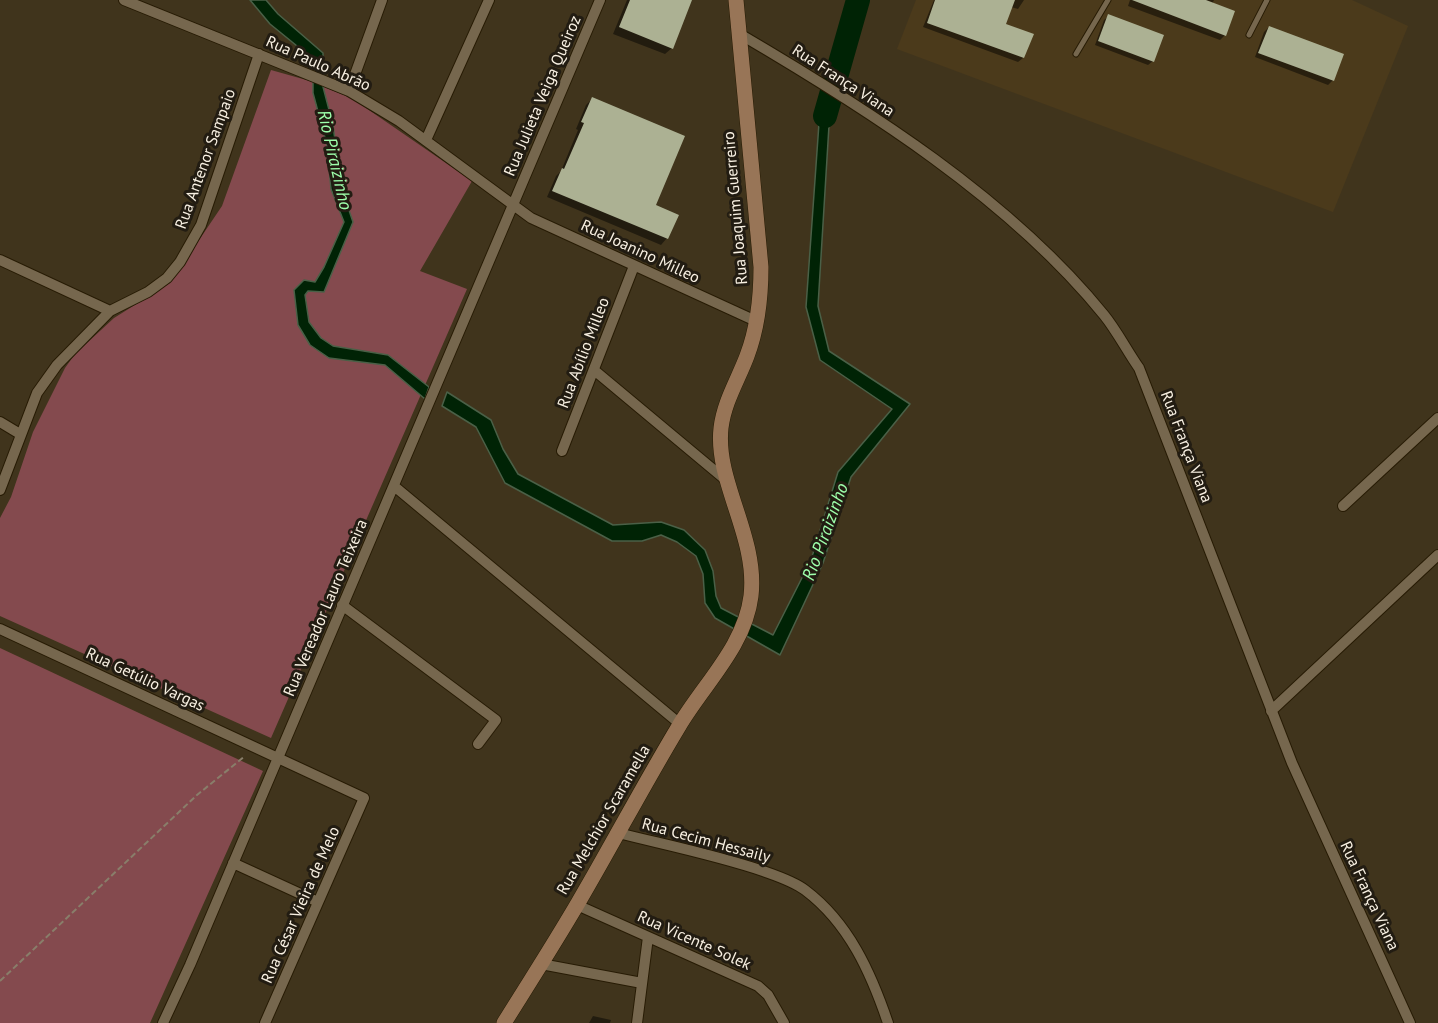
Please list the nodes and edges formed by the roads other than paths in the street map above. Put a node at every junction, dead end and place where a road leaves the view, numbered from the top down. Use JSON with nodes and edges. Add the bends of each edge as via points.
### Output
{"nodes":[{"id":1,"x":124,"y":0,"type":"edge"},
{"id":2,"x":382,"y":0,"type":"edge"},
{"id":3,"x":489,"y":0,"type":"edge"},
{"id":4,"x":600,"y":0,"type":"edge"},
{"id":5,"x":736,"y":0,"type":"edge"},
{"id":6,"x":1108,"y":0,"type":"edge"},
{"id":7,"x":1267,"y":0,"type":"edge"},
{"id":8,"x":738,"y":33,"type":"junction"},
{"id":9,"x":1249,"y":35,"type":"dead end"},
{"id":10,"x":259,"y":54,"type":"junction"},
{"id":11,"x":1076,"y":54,"type":"dead end"},
{"id":12,"x":349,"y":91,"type":"junction"},
{"id":13,"x":426,"y":140,"type":"junction"},
{"id":14,"x":514,"y":204,"type":"junction"},
{"id":15,"x":0,"y":260,"type":"edge"},
{"id":16,"x":634,"y":266,"type":"junction"},
{"id":17,"x":110,"y":311,"type":"junction"},
{"id":18,"x":758,"y":322,"type":"junction"},
{"id":19,"x":594,"y":370,"type":"junction"},
{"id":20,"x":1438,"y":417,"type":"edge"},
{"id":21,"x":0,"y":422,"type":"edge"},
{"id":22,"x":20,"y":434,"type":"junction"},
{"id":23,"x":562,"y":451,"type":"dead end"},
{"id":24,"x":728,"y":482,"type":"junction"},
{"id":25,"x":394,"y":486,"type":"junction"},
{"id":26,"x":0,"y":490,"type":"edge"},
{"id":27,"x":1343,"y":506,"type":"dead end"},
{"id":28,"x":1438,"y":555,"type":"edge"},
{"id":29,"x":342,"y":605,"type":"junction"},
{"id":30,"x":0,"y":629,"type":"edge"},
{"id":31,"x":738,"y":637,"type":"joint"},
{"id":32,"x":1271,"y":711,"type":"junction"},
{"id":33,"x":680,"y":724,"type":"junction"},
{"id":34,"x":478,"y":744,"type":"dead end"},
{"id":35,"x":278,"y":759,"type":"junction"},
{"id":36,"x":364,"y":798,"type":"joint"},
{"id":37,"x":618,"y":833,"type":"junction"},
{"id":38,"x":233,"y":864,"type":"junction"},
{"id":39,"x":318,"y":902,"type":"junction"},
{"id":40,"x":577,"y":905,"type":"junction"},
{"id":41,"x":648,"y":937,"type":"junction"},
{"id":42,"x":541,"y":964,"type":"junction"},
{"id":43,"x":642,"y":983,"type":"junction"},
{"id":44,"x":163,"y":1023,"type":"edge"},
{"id":45,"x":265,"y":1023,"type":"edge"},
{"id":46,"x":504,"y":1023,"type":"edge"},
{"id":47,"x":637,"y":1023,"type":"edge"},
{"id":48,"x":784,"y":1023,"type":"edge"},
{"id":49,"x":888,"y":1023,"type":"edge"},
{"id":50,"x":1410,"y":1023,"type":"edge"}],
"edges":[{"from":1,"to":10,"type":"street","name":"Rua Paulo Abrão"},
{"from":2,"to":12,"type":"street"},
{"from":3,"to":13,"type":"street"},
{"from":4,"to":14,"type":"street","name":"Rua Julieta Veiga Queiroz"},
{"from":5,"to":8,"type":"street","name":"Rua Joaquim Guerreiro"},
{"from":6,"to":11,"type":"lane"},
{"from":7,"to":9,"type":"lane"},
{"from":8,"to":18,"type":"street","name":"Rua Joaquim Guerreiro","via":[[761,267]]},
{"from":8,"to":32,"type":"street","name":"Rua França Viana","via":[[820,81],[959,178],[1052,258],[1105,316],[1139,368]]},
{"from":10,"to":12,"type":"street","name":"Rua Paulo Abrão"},
{"from":10,"to":17,"type":"street","name":"Rua Antenor Sampaio","via":[[201,225],[180,262],[167,278],[147,292]]},
{"from":12,"to":13,"type":"street","name":"Rua Paulo Abrão"},
{"from":13,"to":14,"type":"street","name":"Rua Paulo Abrão"},
{"from":14,"to":16,"type":"street","name":"Rua Joanino Milleo","via":[[531,218]]},
{"from":14,"to":25,"type":"street","name":"Rua Vereador Lauro Teixeira"},
{"from":15,"to":17,"type":"street"},
{"from":16,"to":18,"type":"street","name":"Rua Joanino Milleo"},
{"from":16,"to":19,"type":"street","name":"Rua Abílio Milleo"},
{"from":17,"to":22,"type":"street","name":"Rua Antenor Sampaio","via":[[57,364],[37,393]]},
{"from":18,"to":24,"type":"street","name":"Rua Joaquim Guerreiro","via":[[721,428],[720,447]]},
{"from":19,"to":23,"type":"street","name":"Rua Abílio Milleo"},
{"from":19,"to":24,"type":"street"},
{"from":20,"to":27,"type":"street"},
{"from":21,"to":22,"type":"street"},
{"from":22,"to":26,"type":"street","name":"Rua Antenor Sampaio"},
{"from":24,"to":31,"type":"street","name":"Rua Joaquim Guerreiro","via":[[751,566],[747,618]]},
{"from":25,"to":29,"type":"street","name":"Rua Vereador Lauro Teixeira"},
{"from":25,"to":33,"type":"street"},
{"from":28,"to":32,"type":"street"},
{"from":29,"to":34,"type":"street","via":[[496,720]]},
{"from":29,"to":35,"type":"street","name":"Rua Vereador Lauro Teixeira"},
{"from":30,"to":35,"type":"street","name":"Rua Getúlio Vargas"},
{"from":31,"to":33,"type":"street","name":"Rua Melchior Scaramella"},
{"from":32,"to":50,"type":"street","name":"Rua França Viana"},
{"from":33,"to":37,"type":"street","name":"Rua Melchior Scaramella"},
{"from":35,"to":36,"type":"street","name":"Rua Getúlio Vargas"},
{"from":35,"to":38,"type":"street","name":"Rua Vereador Lauro Teixeira"},
{"from":36,"to":39,"type":"street","name":"Rua César Vieira de Melo"},
{"from":37,"to":40,"type":"street","name":"Rua Melchior Scaramella"},
{"from":37,"to":49,"type":"street","name":"Rua Cecim Hessaily","via":[[739,863],[803,889],[829,911],[858,950]]},
{"from":38,"to":39,"type":"street"},
{"from":38,"to":44,"type":"street","name":"Rua Vereador Lauro Teixeira"},
{"from":39,"to":45,"type":"street","name":"Rua César Vieira de Melo"},
{"from":40,"to":41,"type":"street","name":"Rua Vicente Solek"},
{"from":40,"to":42,"type":"street","name":"Rua Melchior Scaramella"},
{"from":41,"to":43,"type":"street"},
{"from":41,"to":48,"type":"street","name":"Rua Vicente Solek","via":[[758,986],[768,995]]},
{"from":42,"to":43,"type":"street"},
{"from":42,"to":46,"type":"street","name":"Rua Melchior Scaramella"},
{"from":43,"to":47,"type":"street"}]}
